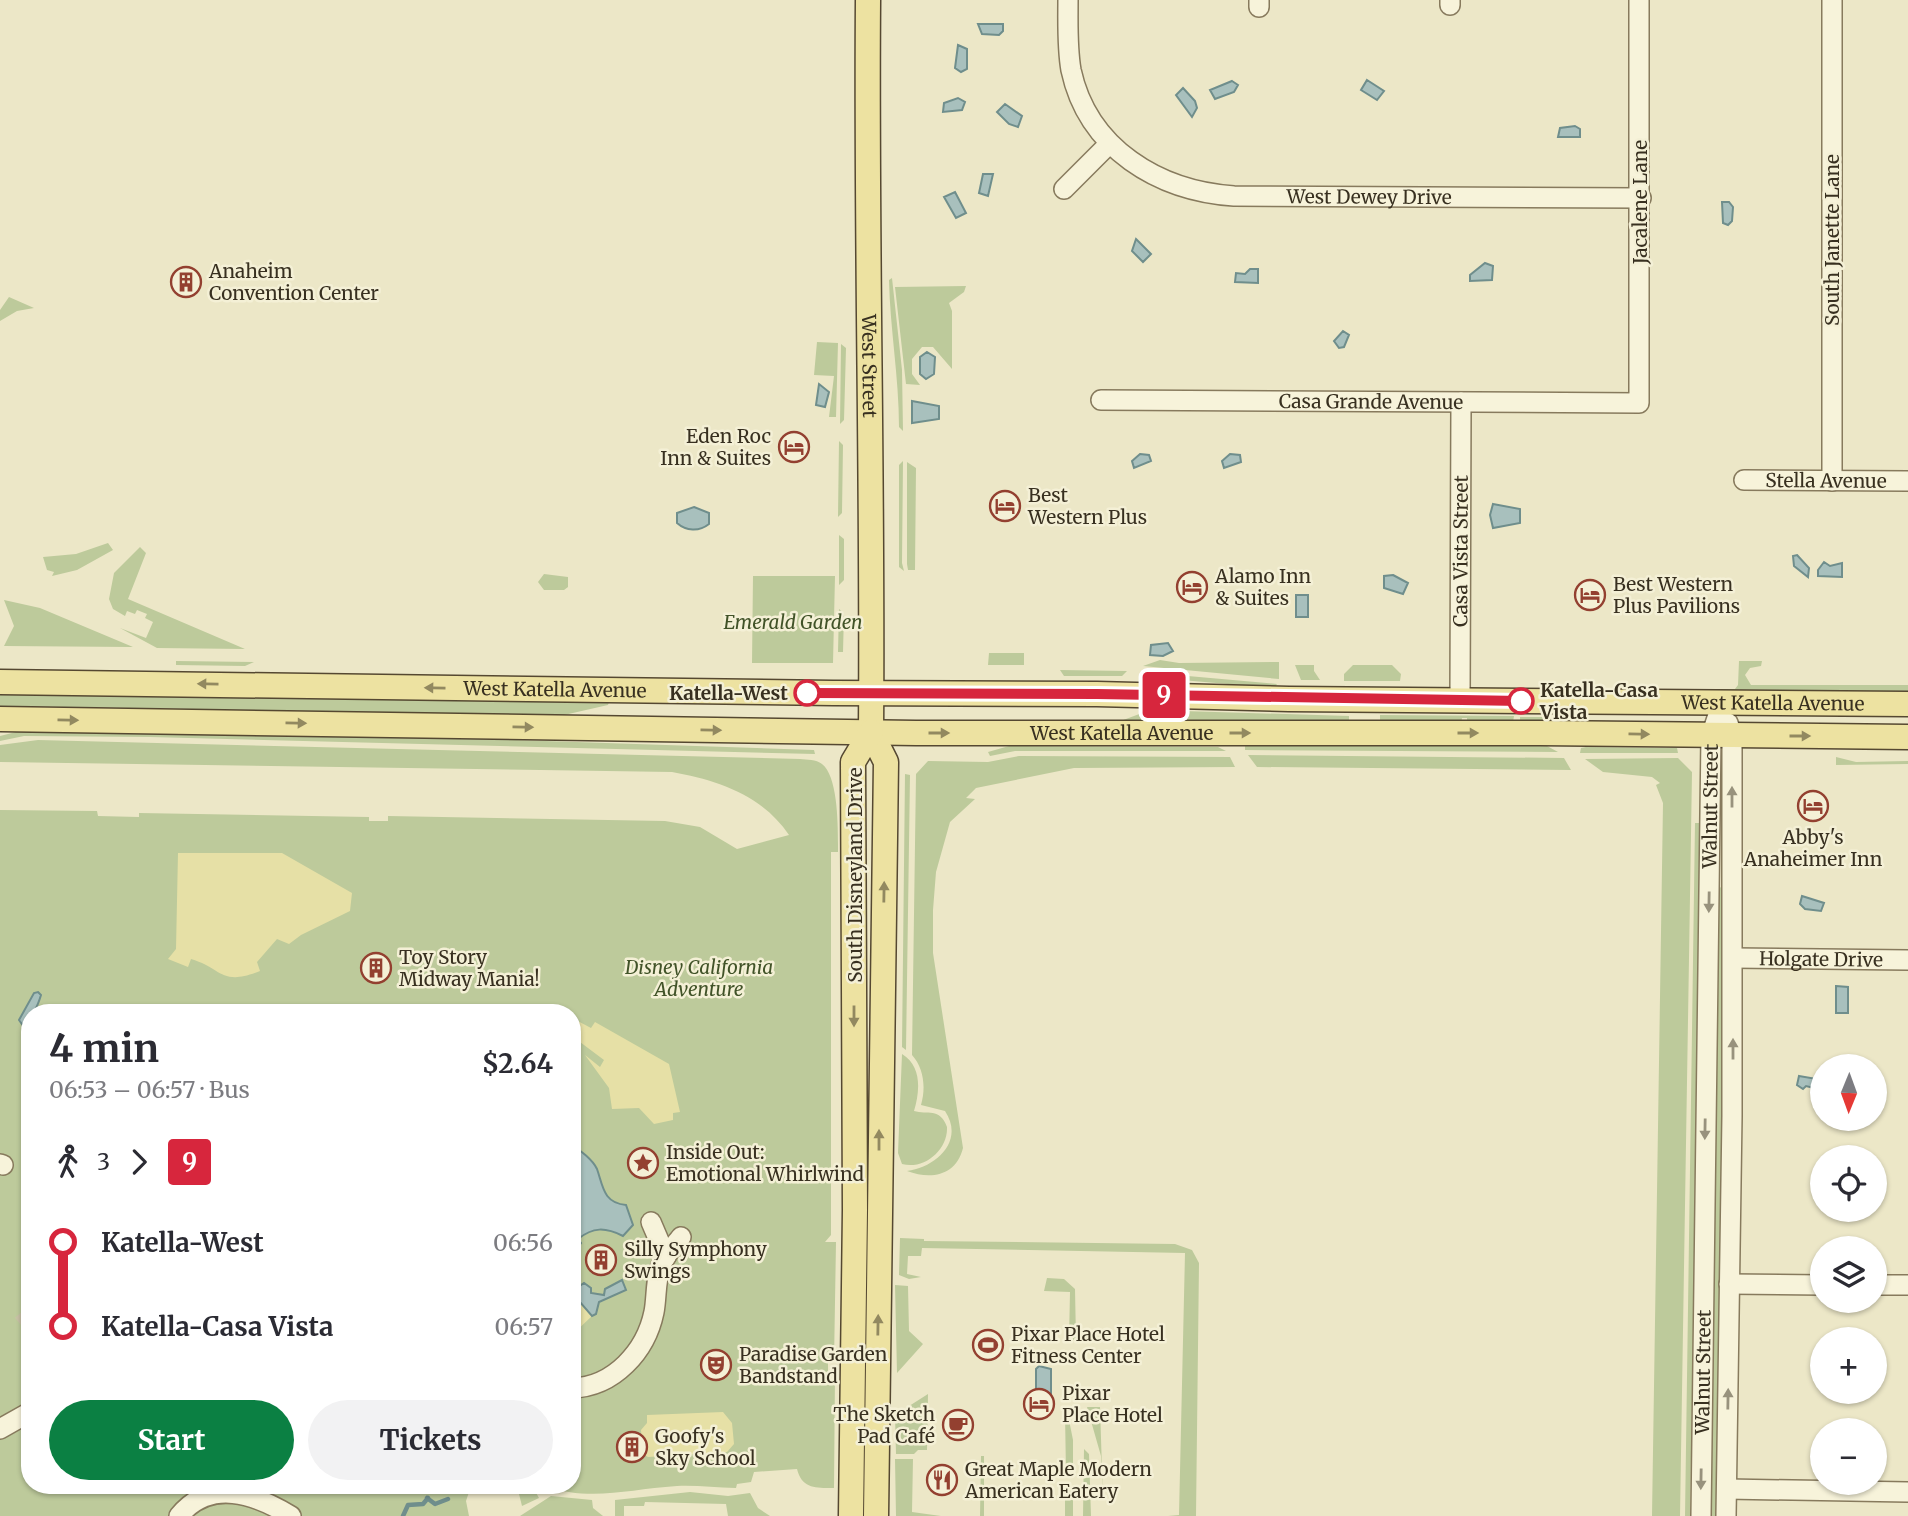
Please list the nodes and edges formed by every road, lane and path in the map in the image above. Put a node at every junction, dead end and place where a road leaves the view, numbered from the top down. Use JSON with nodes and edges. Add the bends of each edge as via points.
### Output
{"nodes":[{"id":1,"x":868,"y":0,"type":"edge"},
{"id":2,"x":1068,"y":0,"type":"edge"},
{"id":3,"x":1639,"y":0,"type":"edge"},
{"id":4,"x":1832,"y":0,"type":"edge"},
{"id":5,"x":1109,"y":144,"type":"junction"},
{"id":6,"x":1065,"y":189,"type":"dead end"},
{"id":7,"x":1641,"y":198,"type":"junction"},
{"id":8,"x":1101,"y":400,"type":"dead end"},
{"id":9,"x":1461,"y":402,"type":"junction"},
{"id":10,"x":1639,"y":403,"type":"joint"},
{"id":11,"x":1744,"y":480,"type":"dead end"},
{"id":12,"x":1832,"y":481,"type":"junction"},
{"id":13,"x":1908,"y":481,"type":"edge"},
{"id":14,"x":0,"y":682,"type":"edge"},
{"id":15,"x":871,"y":694,"type":"junction"},
{"id":16,"x":1460,"y":701,"type":"junction"},
{"id":17,"x":1722,"y":703,"type":"junction"},
{"id":18,"x":1908,"y":704,"type":"edge"},
{"id":19,"x":0,"y":719,"type":"edge"},
{"id":20,"x":871,"y":732,"type":"junction"},
{"id":21,"x":1721,"y":736,"type":"junction"},
{"id":22,"x":1908,"y":737,"type":"edge"},
{"id":23,"x":1733,"y":958,"type":"junction"},
{"id":24,"x":1908,"y":960,"type":"edge"},
{"id":25,"x":868,"y":1210,"type":"junction"},
{"id":26,"x":651,"y":1223,"type":"dead end"},
{"id":27,"x":681,"y":1237,"type":"dead end"},
{"id":28,"x":666,"y":1257,"type":"junction"},
{"id":29,"x":1729,"y":1284,"type":"junction"},
{"id":30,"x":1810,"y":1284,"type":"edge"},
{"id":31,"x":1887,"y":1285,"type":"edge"},
{"id":32,"x":1908,"y":1285,"type":"edge"},
{"id":33,"x":581,"y":1386,"type":"edge"},
{"id":34,"x":21,"y":1417,"type":"edge"},
{"id":35,"x":0,"y":1429,"type":"edge"},
{"id":36,"x":1727,"y":1489,"type":"junction"},
{"id":37,"x":1908,"y":1492,"type":"edge"},
{"id":38,"x":213,"y":1494,"type":"edge"},
{"id":39,"x":256,"y":1494,"type":"edge"},
{"id":40,"x":179,"y":1516,"type":"edge"},
{"id":41,"x":291,"y":1516,"type":"edge"},
{"id":42,"x":851,"y":1516,"type":"edge"},
{"id":43,"x":876,"y":1516,"type":"edge"},
{"id":44,"x":1701,"y":1516,"type":"edge"},
{"id":45,"x":1726,"y":1516,"type":"edge"}],
"edges":[{"from":1,"to":15,"type":"main road","name":"West Street"},
{"from":2,"to":5,"type":"street","via":[[1072,73],[1085,108]]},
{"from":3,"to":7,"type":"street","name":"Jacalene Lane"},
{"from":4,"to":12,"type":"street","name":"South Janette Lane"},
{"from":5,"to":6,"type":"street"},
{"from":5,"to":7,"type":"street","name":"West Dewey Drive","via":[[1157,178],[1214,194]]},
{"from":7,"to":10,"type":"street","name":"Jacalene Lane"},
{"from":8,"to":9,"type":"street","name":"Casa Grande Avenue"},
{"from":9,"to":10,"type":"street","name":"Casa Grande Avenue"},
{"from":9,"to":16,"type":"street","name":"Casa Vista Street"},
{"from":11,"to":12,"type":"street","name":"Stella Avenue"},
{"from":12,"to":13,"type":"street","name":"Stella Avenue"},
{"from":15,"to":14,"type":"main road","name":"West Katella Avenue","one_way":true},
{"from":15,"to":16,"type":"main road","name":"West Katella Avenue"},
{"from":15,"to":20,"type":"main road","name":"West Street"},
{"from":16,"to":17,"type":"main road","name":"West Katella Avenue"},
{"from":17,"to":18,"type":"main road","name":"West Katella Avenue"},
{"from":17,"to":21,"type":"street","name":"Walnut Street"},
{"from":19,"to":20,"type":"main road","name":"West Katella Avenue","one_way":true},
{"from":20,"to":21,"type":"main road","name":"West Katella Avenue","one_way":true},
{"from":20,"to":25,"type":"main road","name":"South Disneyland Drive","via":[[853,762]]},
{"from":21,"to":22,"type":"main road","name":"West Katella Avenue","one_way":true},
{"from":23,"to":21,"type":"street","name":"Walnut Street","one_way":true},
{"from":21,"to":44,"type":"street","name":"Walnut Street","one_way":true},
{"from":23,"to":24,"type":"street","name":"Holgate Drive"},
{"from":29,"to":23,"type":"street","name":"Walnut Street","one_way":true},
{"from":25,"to":42,"type":"main road","name":"South Disneyland Drive"},
{"from":43,"to":25,"type":"main road","name":"South Disneyland Drive","one_way":true},
{"from":26,"to":28,"type":"street"},
{"from":27,"to":28,"type":"street"},
{"from":28,"to":33,"type":"street","via":[[650,1329],[638,1348],[604,1382]]},
{"from":29,"to":30,"type":"street"},
{"from":36,"to":29,"type":"street","name":"Walnut Street","one_way":true},
{"from":31,"to":32,"type":"street"},
{"from":34,"to":35,"type":"street"},
{"from":36,"to":37,"type":"street"},
{"from":36,"to":45,"type":"street","name":"Walnut Street"},
{"from":38,"to":40,"type":"street","via":[[192,1502]]},
{"from":39,"to":41,"type":"street"}]}
